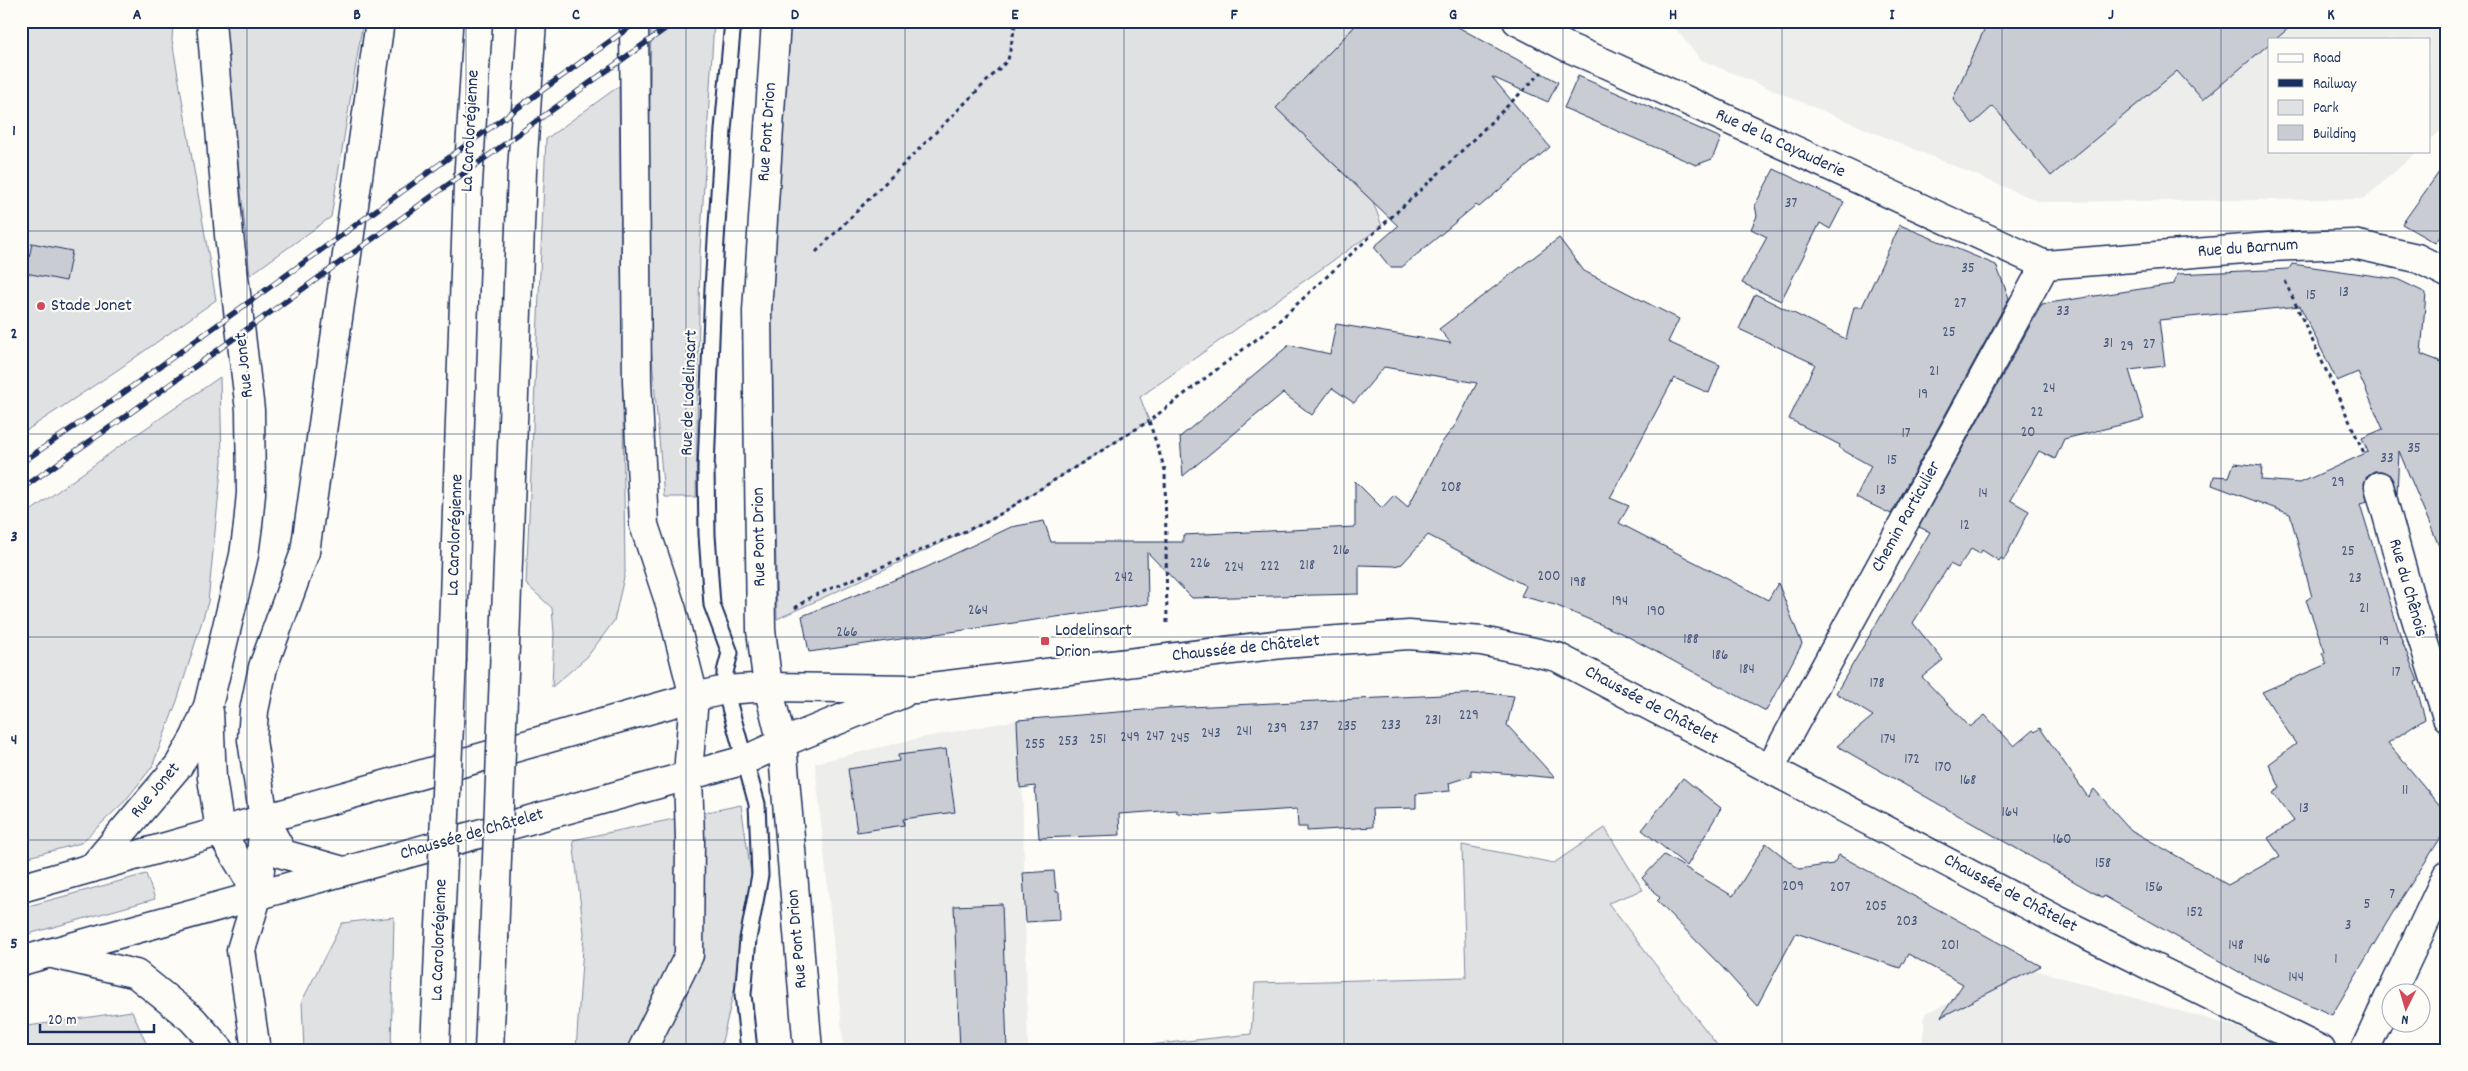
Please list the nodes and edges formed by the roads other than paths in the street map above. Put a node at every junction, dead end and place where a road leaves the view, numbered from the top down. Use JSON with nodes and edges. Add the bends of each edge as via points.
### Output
{"nodes":[{"id":1,"x":211,"y":21,"type":"edge"},
{"id":2,"x":380,"y":21,"type":"edge"},
{"id":3,"x":478,"y":21,"type":"edge"},
{"id":4,"x":532,"y":21,"type":"edge"},
{"id":5,"x":634,"y":21,"type":"edge"},
{"id":6,"x":733,"y":21,"type":"edge"},
{"id":7,"x":776,"y":21,"type":"edge"},
{"id":8,"x":1517,"y":21,"type":"edge"},
{"id":9,"x":2045,"y":265,"type":"junction"},
{"id":10,"x":2447,"y":273,"type":"edge"},
{"id":11,"x":2379,"y":486,"type":"road end"},
{"id":12,"x":768,"y":687,"type":"junction"},
{"id":13,"x":915,"y":689,"type":"junction"},
{"id":14,"x":726,"y":690,"type":"junction"},
{"id":15,"x":694,"y":697,"type":"junction"},
{"id":16,"x":208,"y":706,"type":"junction"},
{"id":17,"x":2447,"y":717,"type":"edge"},
{"id":18,"x":782,"y":742,"type":"junction"},
{"id":19,"x":745,"y":760,"type":"junction"},
{"id":20,"x":1770,"y":768,"type":"junction"},
{"id":21,"x":688,"y":774,"type":"junction"},
{"id":22,"x":264,"y":819,"type":"junction"},
{"id":23,"x":220,"y":831,"type":"junction"},
{"id":24,"x":92,"y":868,"type":"junction"},
{"id":25,"x":343,"y":871,"type":"junction"},
{"id":26,"x":2447,"y":875,"type":"edge"},
{"id":27,"x":21,"y":888,"type":"edge"},
{"id":28,"x":258,"y":894,"type":"junction"},
{"id":29,"x":48,"y":953,"type":"junction"},
{"id":30,"x":21,"y":961,"type":"edge"},
{"id":31,"x":2396,"y":984,"type":"edge"},
{"id":32,"x":2380,"y":1018,"type":"edge"},
{"id":33,"x":220,"y":1050,"type":"edge"},
{"id":34,"x":256,"y":1050,"type":"edge"},
{"id":35,"x":435,"y":1050,"type":"edge"},
{"id":36,"x":489,"y":1050,"type":"edge"},
{"id":37,"x":642,"y":1050,"type":"edge"},
{"id":38,"x":749,"y":1050,"type":"edge"},
{"id":39,"x":808,"y":1050,"type":"edge"},
{"id":40,"x":2321,"y":1050,"type":"edge"},
{"id":41,"x":2365,"y":1050,"type":"edge"}],
"edges":[{"from":1,"to":16,"type":"main road","name":"Rue Jonet","via":[[251,439],[250,501],[244,555]]},
{"from":2,"to":22,"type":"main road","via":[[305,552],[263,667],[254,711],[252,740]]},
{"from":3,"to":35,"type":"main road","name":"La Carolorégienne","bridge":true,"via":[[468,183]]},
{"from":4,"to":36,"type":"main road","bridge":true,"via":[[522,171]]},
{"from":5,"to":15,"type":"main road","via":[[637,381],[644,525],[672,610]]},
{"from":6,"to":14,"type":"lane","name":"Rue de Lodelinsart","via":[[713,288],[706,468],[712,604],[730,653],[725,672]]},
{"from":7,"to":12,"type":"main road","name":"Rue Pont Drion","via":[[756,311],[761,630]]},
{"from":8,"to":9,"type":"main road","name":"Rue de la Cayauderie","via":[[1566,47]]},
{"from":9,"to":10,"type":"main road","name":"Rue du Barnum","via":[[2269,247],[2352,244],[2417,258]]},
{"from":9,"to":20,"type":"main road","name":"Chemin Particulier"},
{"from":11,"to":17,"type":"main road","name":"Rue du Chênois"},
{"from":12,"to":13,"type":"main road","name":"Chaussée de Châtelet"},
{"from":12,"to":14,"type":"main road","name":"Chaussée de Châtelet"},
{"from":12,"to":18,"type":"main road","name":"Rue Pont Drion"},
{"from":13,"to":18,"type":"main road","name":"Chaussée de Châtelet"},
{"from":13,"to":20,"type":"main road","name":"Chaussée de Châtelet","via":[[1282,644],[1409,635],[1482,641],[1557,657]]},
{"from":14,"to":15,"type":"main road","name":"Chaussée de Châtelet"},
{"from":14,"to":19,"type":"lane","name":"Rue de Lodelinsart"},
{"from":15,"to":21,"type":"main road"},
{"from":15,"to":22,"type":"main road","name":"Chaussée de Châtelet"},
{"from":16,"to":23,"type":"main road","name":"Rue Jonet","via":[[212,778]]},
{"from":16,"to":24,"type":"main road","name":"Rue Jonet","via":[[179,765]]},
{"from":18,"to":19,"type":"main road","name":"Chaussée de Châtelet"},
{"from":18,"to":39,"type":"main road","name":"Rue Pont Drion"},
{"from":19,"to":21,"type":"main road","name":"Chaussée de Châtelet"},
{"from":19,"to":38,"type":"lane","name":"Rue Pont Drion","via":[[757,804],[760,875],[748,939],[743,994]]},
{"from":20,"to":40,"type":"main road","name":"Chaussée de Châtelet","via":[[2057,920]]},
{"from":21,"to":25,"type":"main road","name":"Chaussée de Châtelet"},
{"from":21,"to":37,"type":"main road","via":[[689,955]]},
{"from":22,"to":23,"type":"main road","name":"Chaussée de Châtelet"},
{"from":22,"to":25,"type":"main road","via":[[282,854]]},
{"from":22,"to":28,"type":"main road"},
{"from":23,"to":24,"type":"main road","name":"Chaussée de Châtelet"},
{"from":23,"to":28,"type":"main road","name":"Rue Jonet"},
{"from":24,"to":27,"type":"main road","name":"Chaussée de Châtelet"},
{"from":25,"to":28,"type":"main road","name":"Chaussée de Châtelet"},
{"from":26,"to":31,"type":"main road"},
{"from":28,"to":29,"type":"main road","name":"Chaussée de Châtelet"},
{"from":28,"to":34,"type":"main road","via":[[241,950]]},
{"from":29,"to":30,"type":"main road","name":"Chaussée de Châtelet"},
{"from":29,"to":33,"type":"main road","via":[[136,974],[192,1019]]},
{"from":32,"to":41,"type":"main road"}]}
